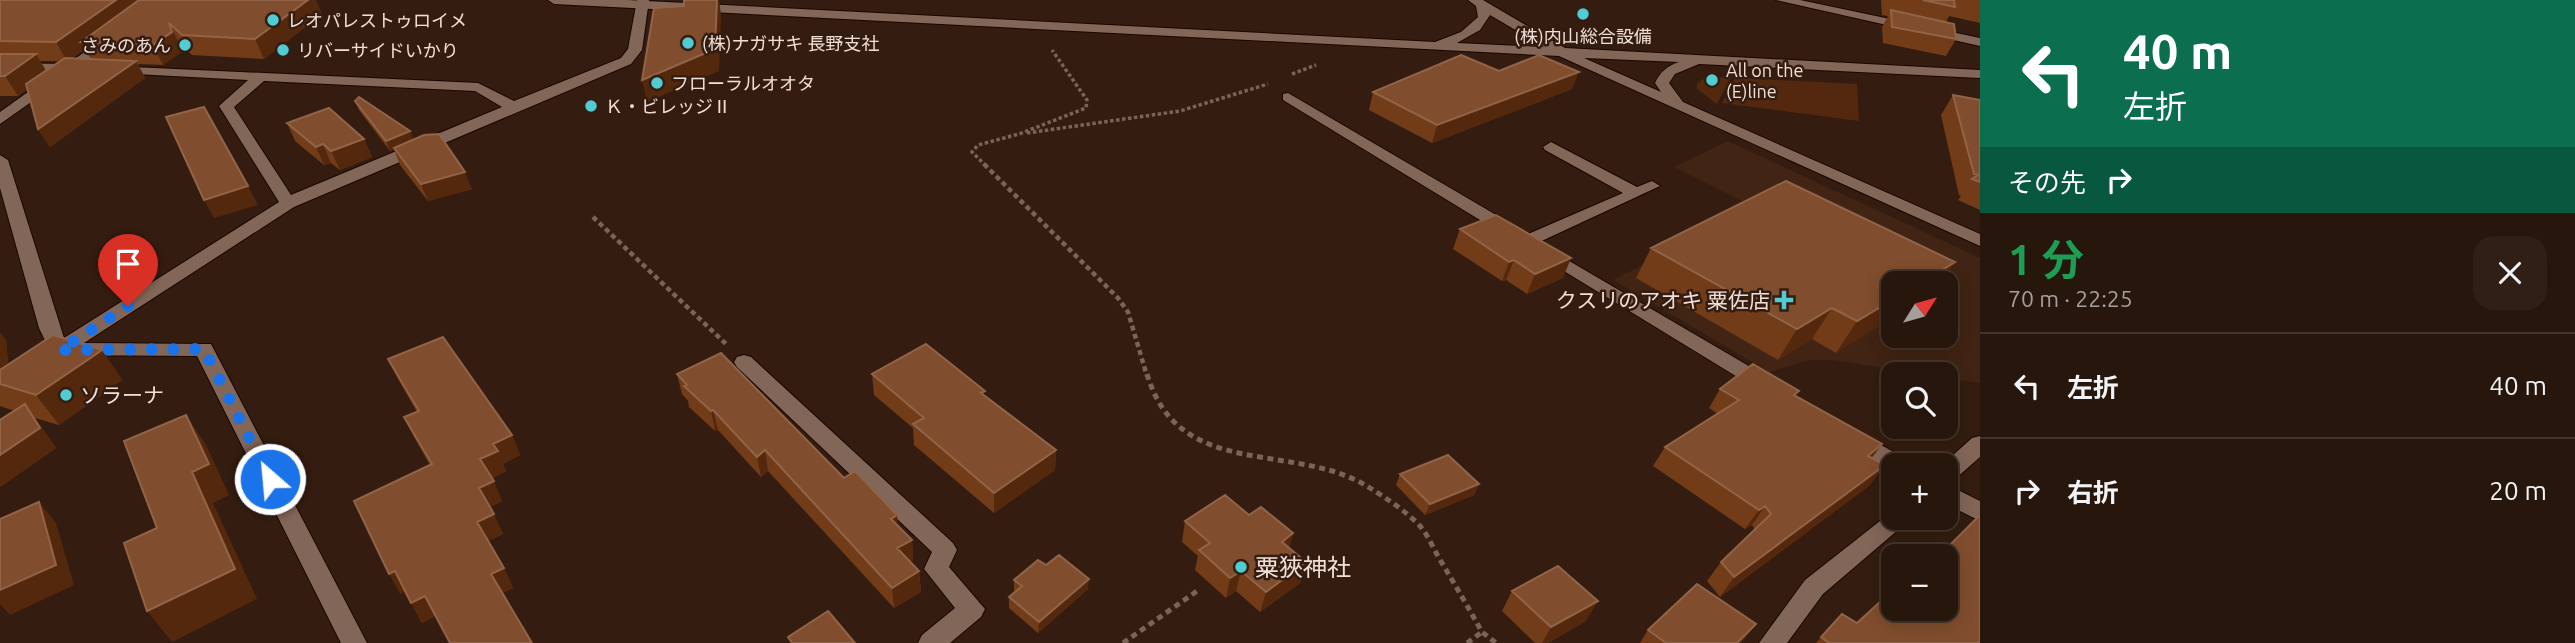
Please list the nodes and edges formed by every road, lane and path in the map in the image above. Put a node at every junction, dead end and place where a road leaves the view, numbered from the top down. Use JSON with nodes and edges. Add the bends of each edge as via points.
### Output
{"nodes":[{"id":1,"x":554,"y":0,"type":"edge"},
{"id":2,"x":1782,"y":0,"type":"edge"},
{"id":3,"x":643,"y":2,"type":"edge"},
{"id":4,"x":1478,"y":3,"type":"edge"},
{"id":5,"x":1035,"y":24,"type":"junction"},
{"id":6,"x":124,"y":30,"type":"edge"},
{"id":7,"x":1980,"y":41,"type":"edge"},
{"id":8,"x":1357,"y":43,"type":"junction"},
{"id":9,"x":1426,"y":46,"type":"junction"},
{"id":10,"x":1565,"y":54,"type":"junction"},
{"id":11,"x":1724,"y":61,"type":"junction"},
{"id":12,"x":0,"y":67,"type":"edge"},
{"id":13,"x":73,"y":68,"type":"junction"},
{"id":14,"x":1980,"y":74,"type":"edge"},
{"id":15,"x":261,"y":76,"type":"junction"},
{"id":16,"x":1288,"y":97,"type":"dead end"},
{"id":17,"x":1677,"y":104,"type":"junction"},
{"id":18,"x":513,"y":107,"type":"junction"},
{"id":19,"x":0,"y":119,"type":"edge"},
{"id":20,"x":1019,"y":134,"type":"junction"},
{"id":21,"x":1551,"y":147,"type":"dead end"},
{"id":22,"x":0,"y":160,"type":"edge"},
{"id":23,"x":288,"y":203,"type":"junction"},
{"id":24,"x":593,"y":217,"type":"dead end"},
{"id":25,"x":1527,"y":241,"type":"junction"},
{"id":26,"x":1980,"y":241,"type":"edge"},
{"id":27,"x":60,"y":350,"type":"junction"},
{"id":28,"x":744,"y":362,"type":"joint"},
{"id":29,"x":40,"y":363,"type":"edge"},
{"id":30,"x":1783,"y":395,"type":"edge"},
{"id":31,"x":1842,"y":430,"type":"edge"},
{"id":32,"x":1980,"y":444,"type":"edge"},
{"id":33,"x":1881,"y":454,"type":"edge"},
{"id":34,"x":1958,"y":463,"type":"edge"},
{"id":35,"x":1958,"y":500,"type":"edge"},
{"id":36,"x":1980,"y":512,"type":"edge"},
{"id":37,"x":1883,"y":530,"type":"edge"},
{"id":38,"x":1200,"y":589,"type":"dead end"},
{"id":39,"x":1482,"y":632,"type":"junction"},
{"id":40,"x":354,"y":643,"type":"edge"},
{"id":41,"x":931,"y":643,"type":"edge"},
{"id":42,"x":1123,"y":643,"type":"edge"},
{"id":43,"x":1467,"y":643,"type":"edge"},
{"id":44,"x":1496,"y":643,"type":"edge"},
{"id":45,"x":1772,"y":643,"type":"edge"}],
"edges":[{"from":1,"to":3,"type":"street"},
{"from":2,"to":7,"type":"street"},
{"from":3,"to":5,"type":"street"},
{"from":3,"to":18,"type":"street","via":[[635,50],[626,61]]},
{"from":4,"to":9,"type":"street","via":[[1484,17],[1475,30],[1459,39]]},
{"from":4,"to":10,"type":"street"},
{"from":5,"to":8,"type":"street"},
{"from":5,"to":20,"type":"path","via":[[1087,100],[1086,108]]},
{"from":6,"to":13,"type":"street"},
{"from":8,"to":9,"type":"street"},
{"from":8,"to":20,"type":"path","via":[[1344,54],[1231,100],[1167,115]]},
{"from":9,"to":10,"type":"street"},
{"from":10,"to":11,"type":"street"},
{"from":10,"to":17,"type":"street"},
{"from":11,"to":14,"type":"street"},
{"from":11,"to":17,"type":"street","via":[[1672,69],[1662,83]]},
{"from":12,"to":13,"type":"street"},
{"from":13,"to":15,"type":"street"},
{"from":13,"to":19,"type":"street"},
{"from":15,"to":18,"type":"street","via":[[478,88]]},
{"from":15,"to":23,"type":"street","via":[[226,106]]},
{"from":16,"to":25,"type":"street"},
{"from":17,"to":26,"type":"street"},
{"from":18,"to":23,"type":"street"},
{"from":20,"to":39,"type":"path","via":[[978,145],[972,152],[1118,298],[1128,312],[1153,396],[1171,421],[1197,439],[1231,453],[1342,474],[1369,487],[1420,527]]},
{"from":21,"to":25,"type":"street","via":[[1644,189]]},
{"from":22,"to":27,"type":"street","via":[[49,328]]},
{"from":23,"to":27,"type":"street"},
{"from":24,"to":28,"type":"path"},
{"from":25,"to":30,"type":"street"},
{"from":27,"to":29,"type":"street"},
{"from":27,"to":40,"type":"street","via":[[204,349]]},
{"from":28,"to":41,"type":"street","via":[[945,550],[936,569],[972,609]]},
{"from":31,"to":33,"type":"street"},
{"from":32,"to":34,"type":"street"},
{"from":35,"to":36,"type":"street"},
{"from":37,"to":45,"type":"street","via":[[1814,587]]},
{"from":38,"to":42,"type":"path"},
{"from":39,"to":43,"type":"path"},
{"from":39,"to":44,"type":"path"}]}
